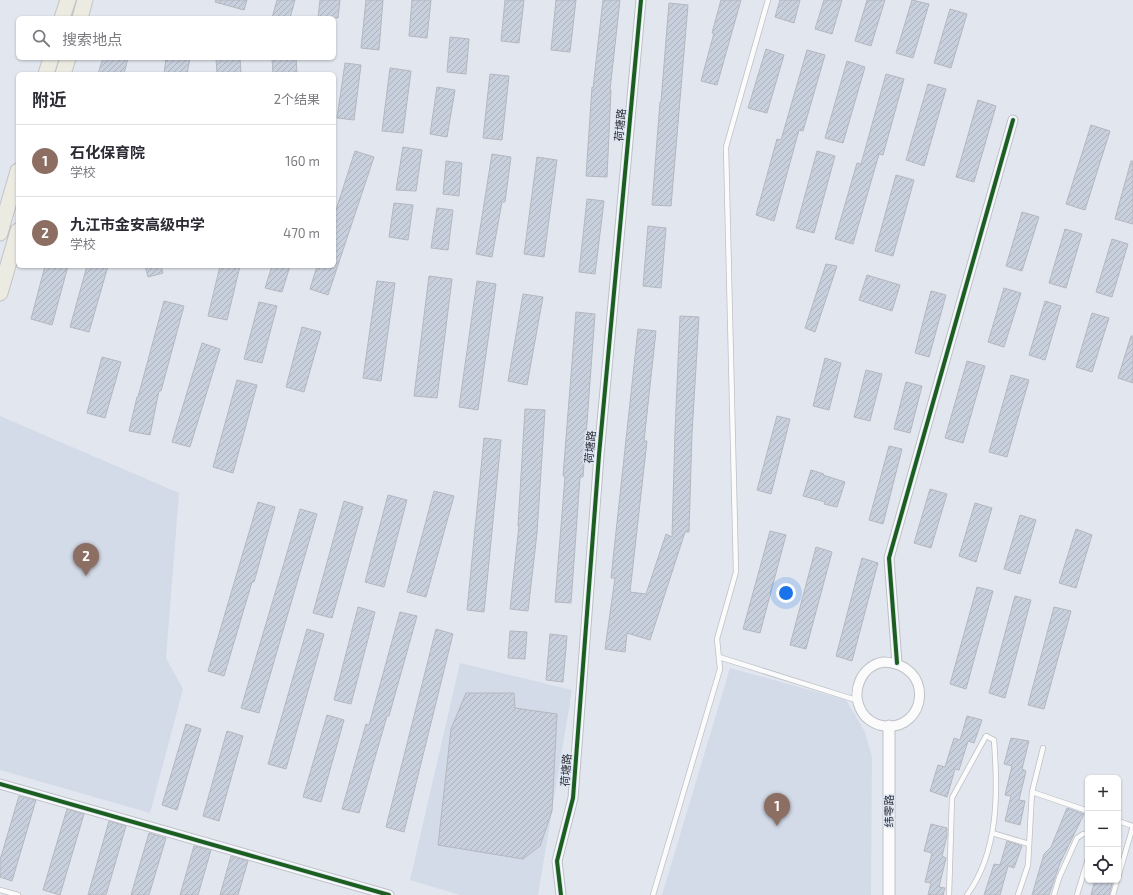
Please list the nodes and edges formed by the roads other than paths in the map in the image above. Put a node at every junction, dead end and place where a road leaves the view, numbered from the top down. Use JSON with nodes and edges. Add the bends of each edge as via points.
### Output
{"nodes":[{"id":1,"x":68,"y":0,"type":"edge"},
{"id":2,"x":85,"y":0,"type":"edge"},
{"id":3,"x":641,"y":0,"type":"edge"},
{"id":4,"x":768,"y":0,"type":"edge"},
{"id":5,"x":63,"y":16,"type":"edge"},
{"id":6,"x":81,"y":16,"type":"edge"},
{"id":7,"x":50,"y":60,"type":"edge"},
{"id":8,"x":67,"y":60,"type":"edge"},
{"id":9,"x":47,"y":72,"type":"edge"},
{"id":10,"x":64,"y":72,"type":"edge"},
{"id":11,"x":1014,"y":120,"type":"dead end"},
{"id":12,"x":16,"y":178,"type":"edge"},
{"id":13,"x":0,"y":233,"type":"edge"},
{"id":14,"x":16,"y":238,"type":"edge"},
{"id":15,"x":0,"y":293,"type":"edge"},
{"id":16,"x":719,"y":657,"type":"junction"},
{"id":17,"x":897,"y":663,"type":"junction"},
{"id":18,"x":856,"y":700,"type":"junction"},
{"id":19,"x":889,"y":726,"type":"junction"},
{"id":20,"x":1043,"y":748,"type":"dead end"},
{"id":21,"x":0,"y":784,"type":"edge"},
{"id":22,"x":1032,"y":792,"type":"junction"},
{"id":23,"x":1085,"y":810,"type":"edge"},
{"id":24,"x":1121,"y":822,"type":"edge"},
{"id":25,"x":992,"y":833,"type":"junction"},
{"id":26,"x":1085,"y":834,"type":"edge"},
{"id":27,"x":1029,"y":844,"type":"junction"},
{"id":28,"x":1121,"y":868,"type":"edge"},
{"id":29,"x":1085,"y":869,"type":"edge"},
{"id":30,"x":1117,"y":883,"type":"edge"},
{"id":31,"x":0,"y":890,"type":"edge"},
{"id":32,"x":18,"y":895,"type":"edge"},
{"id":33,"x":389,"y":895,"type":"edge"},
{"id":34,"x":561,"y":895,"type":"edge"},
{"id":35,"x":653,"y":895,"type":"edge"},
{"id":36,"x":889,"y":895,"type":"edge"},
{"id":37,"x":950,"y":895,"type":"edge"},
{"id":38,"x":967,"y":895,"type":"edge"},
{"id":39,"x":1018,"y":895,"type":"edge"},
{"id":40,"x":1054,"y":895,"type":"edge"},
{"id":41,"x":1077,"y":895,"type":"edge"},
{"id":42,"x":1113,"y":895,"type":"edge"}],
"edges":[{"from":1,"to":5,"type":"main road"},
{"from":2,"to":6,"type":"main road"},
{"from":3,"to":34,"type":"street","name":"荷塘路","via":[[598,455],[573,798],[557,861]]},
{"from":4,"to":16,"type":"lane","via":[[726,147],[736,572],[718,639]]},
{"from":7,"to":9,"type":"main road"},
{"from":8,"to":10,"type":"main road"},
{"from":11,"to":17,"type":"street","via":[[889,558]]},
{"from":12,"to":13,"type":"main road"},
{"from":14,"to":15,"type":"main road"},
{"from":16,"to":18,"type":"lane"},
{"from":16,"to":35,"type":"lane","via":[[720,669]]},
{"from":17,"to":18,"type":"street","via":[[875,663],[868,668],[856,691]]},
{"from":17,"to":19,"type":"street","via":[[906,667],[914,676],[919,688],[919,700],[911,717],[898,725]]},
{"from":18,"to":19,"type":"street","via":[[869,720],[882,726]]},
{"from":19,"to":36,"type":"street","name":"纬零路"},
{"from":20,"to":22,"type":"lane"},
{"from":21,"to":33,"type":"street"},
{"from":22,"to":23,"type":"lane"},
{"from":22,"to":27,"type":"lane"},
{"from":24,"to":28,"type":"lane","via":[[1133,826]]},
{"from":25,"to":27,"type":"lane"},
{"from":25,"to":37,"type":"lane","via":[[995,753],[994,740],[986,736],[952,798]]},
{"from":25,"to":38,"type":"lane","via":[[987,857],[976,883]]},
{"from":26,"to":40,"type":"lane","via":[[1077,838]]},
{"from":27,"to":39,"type":"lane","via":[[1028,865]]},
{"from":29,"to":41,"type":"lane"},
{"from":30,"to":42,"type":"lane"},
{"from":31,"to":32,"type":"lane"}]}
